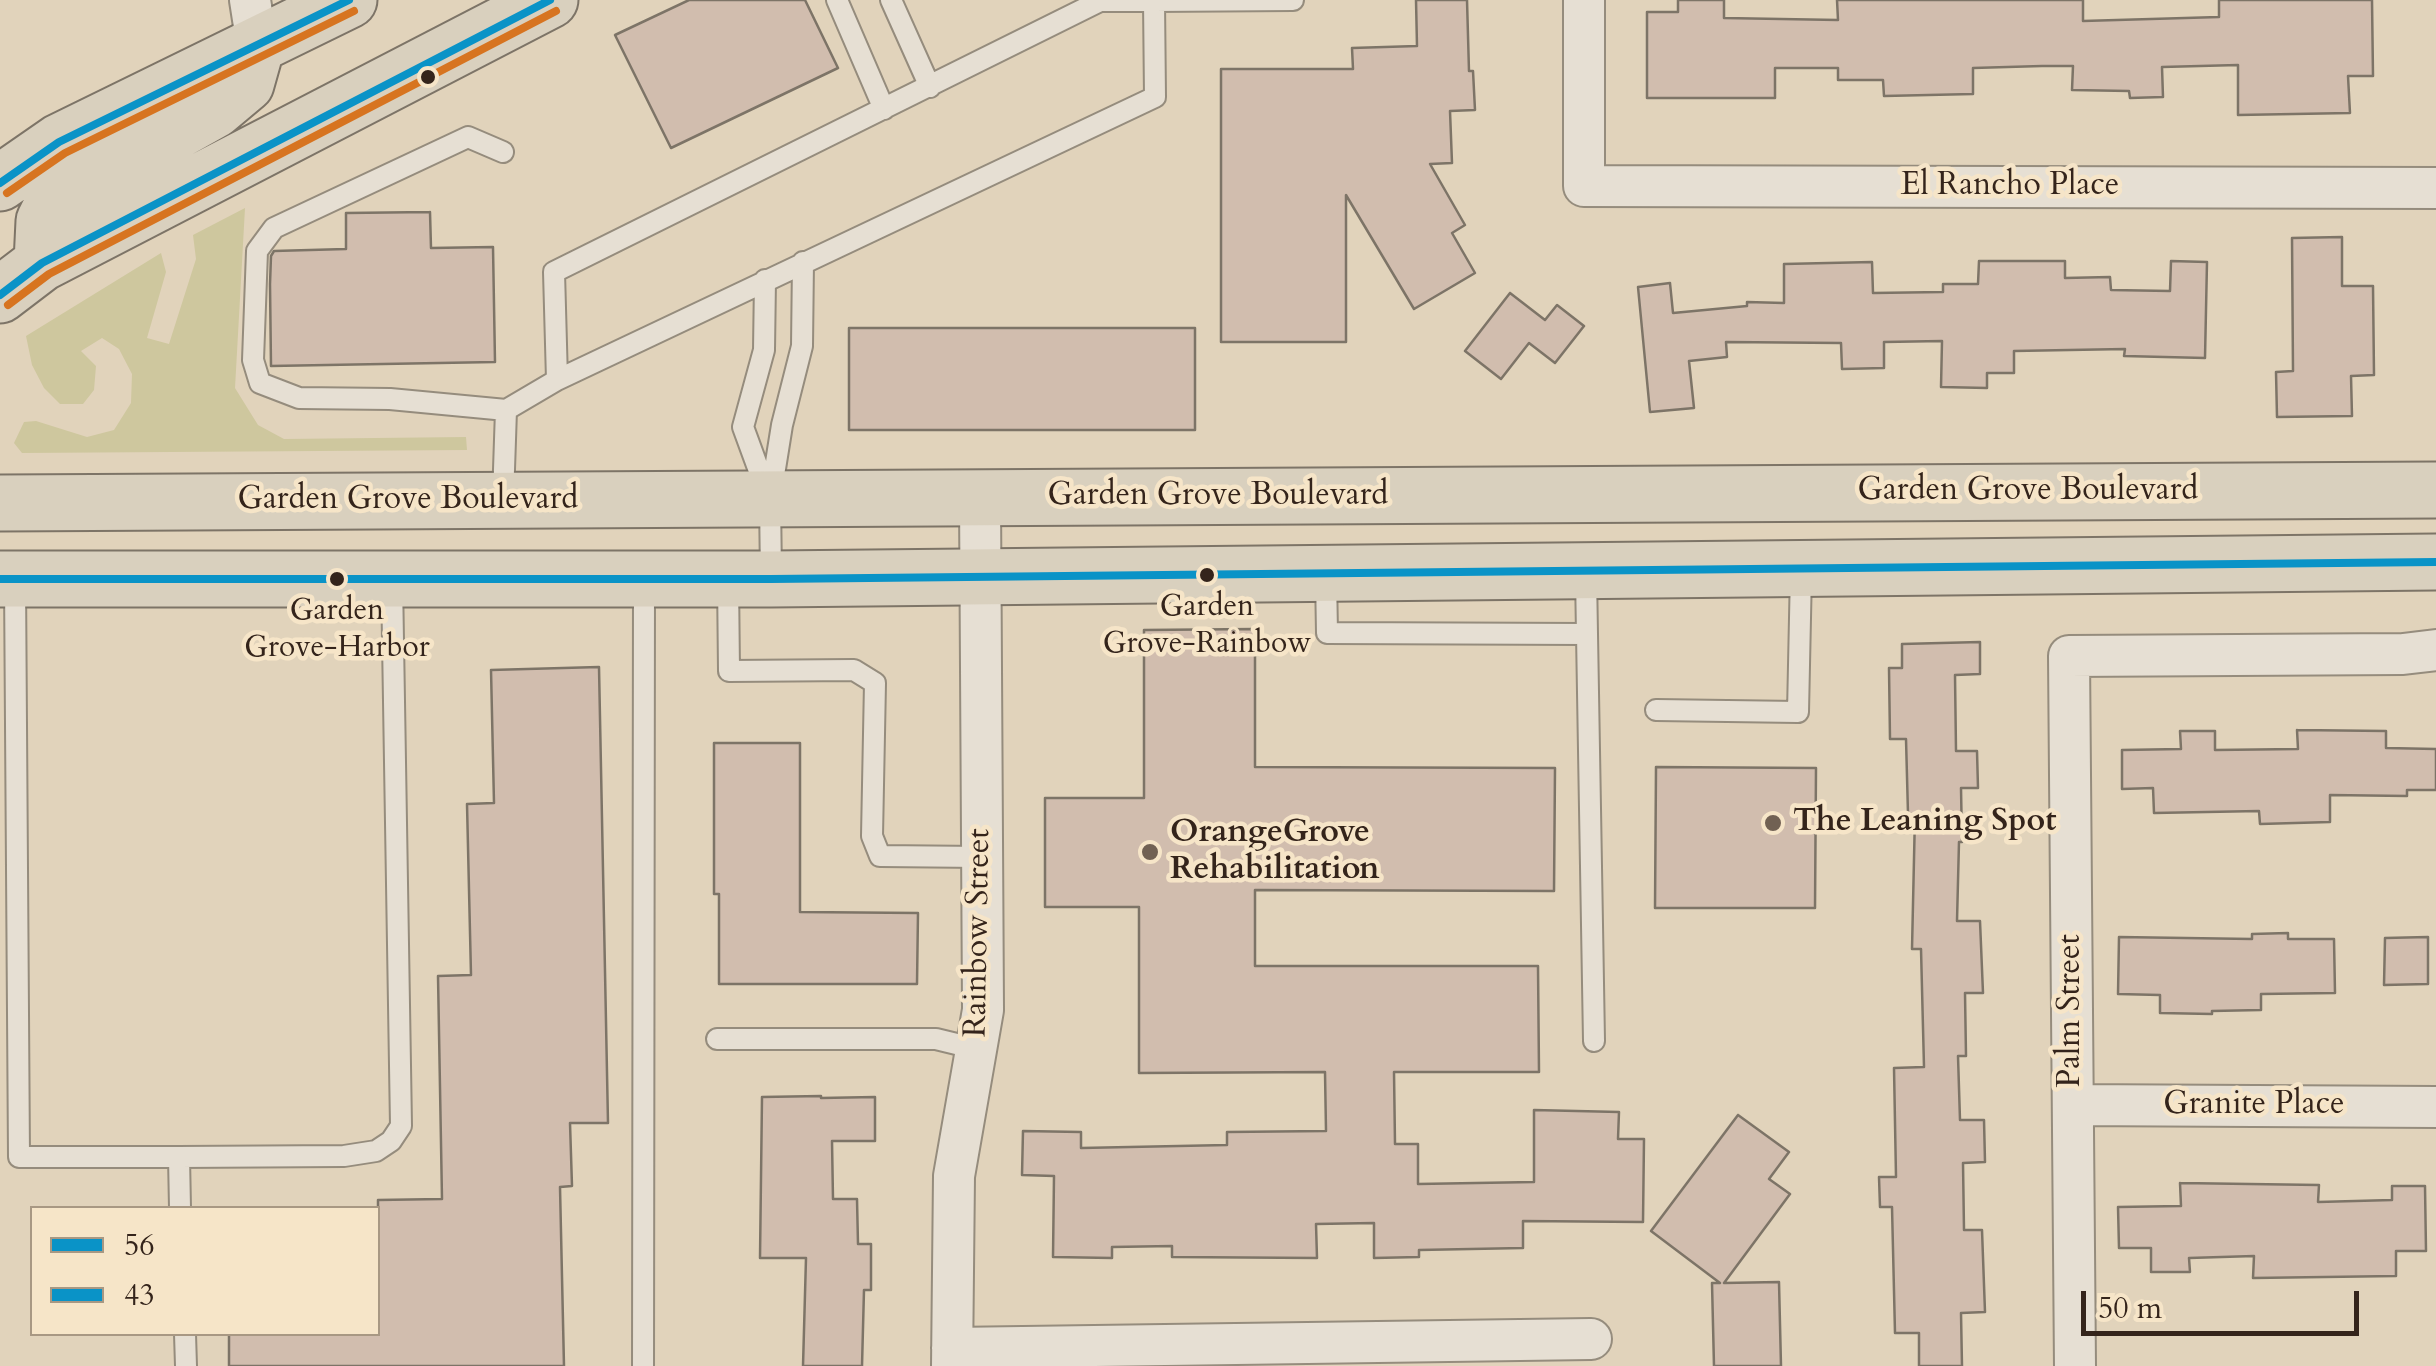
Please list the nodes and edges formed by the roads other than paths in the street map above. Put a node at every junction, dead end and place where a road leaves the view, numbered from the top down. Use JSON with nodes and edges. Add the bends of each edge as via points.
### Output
{"nodes":[{"id":1,"x":348,"y":0,"type":"edge"},
{"id":2,"x":550,"y":0,"type":"edge"},
{"id":3,"x":837,"y":0,"type":"edge"},
{"id":4,"x":891,"y":0,"type":"edge"},
{"id":5,"x":1293,"y":0,"type":"edge"},
{"id":6,"x":1584,"y":0,"type":"edge"},
{"id":7,"x":1154,"y":1,"type":"edge"},
{"id":8,"x":253,"y":22,"type":"edge"},
{"id":9,"x":930,"y":87,"type":"junction"},
{"id":10,"x":884,"y":109,"type":"junction"},
{"id":11,"x":503,"y":152,"type":"dead end"},
{"id":12,"x":0,"y":184,"type":"edge"},
{"id":13,"x":2436,"y":188,"type":"edge"},
{"id":14,"x":803,"y":262,"type":"junction"},
{"id":15,"x":21,"y":279,"type":"edge"},
{"id":16,"x":764,"y":280,"type":"junction"},
{"id":17,"x":557,"y":380,"type":"junction"},
{"id":18,"x":506,"y":410,"type":"junction"},
{"id":19,"x":2436,"y":490,"type":"edge"},
{"id":20,"x":980,"y":498,"type":"junction"},
{"id":21,"x":529,"y":500,"type":"junction"},
{"id":22,"x":770,"y":500,"type":"junction"},
{"id":23,"x":0,"y":503,"type":"edge"},
{"id":24,"x":2436,"y":562,"type":"edge"},
{"id":25,"x":1801,"y":570,"type":"junction"},
{"id":26,"x":1586,"y":572,"type":"junction"},
{"id":27,"x":1326,"y":574,"type":"junction"},
{"id":28,"x":392,"y":578,"type":"junction"},
{"id":29,"x":980,"y":578,"type":"junction"},
{"id":30,"x":8,"y":579,"type":"edge"},
{"id":31,"x":644,"y":580,"type":"junction"},
{"id":32,"x":750,"y":580,"type":"junction"},
{"id":33,"x":1587,"y":634,"type":"junction"},
{"id":34,"x":2436,"y":650,"type":"edge"},
{"id":35,"x":8,"y":692,"type":"edge"},
{"id":36,"x":1656,"y":710,"type":"dead end"},
{"id":37,"x":982,"y":857,"type":"junction"},
{"id":38,"x":716,"y":1039,"type":"dead end"},
{"id":39,"x":1594,"y":1040,"type":"dead end"},
{"id":40,"x":977,"y":1048,"type":"junction"},
{"id":41,"x":2073,"y":1106,"type":"junction"},
{"id":42,"x":2436,"y":1107,"type":"edge"},
{"id":43,"x":179,"y":1158,"type":"junction"},
{"id":44,"x":180,"y":1206,"type":"edge"},
{"id":45,"x":184,"y":1336,"type":"edge"},
{"id":46,"x":1590,"y":1339,"type":"dead end"},
{"id":47,"x":952,"y":1357,"type":"edge"},
{"id":48,"x":186,"y":1366,"type":"edge"},
{"id":49,"x":643,"y":1366,"type":"edge"},
{"id":50,"x":2075,"y":1366,"type":"edge"}],
"edges":[{"from":1,"to":8,"type":"main road"},
{"from":2,"to":15,"type":"main road"},
{"from":3,"to":10,"type":"lane"},
{"from":4,"to":9,"type":"lane"},
{"from":5,"to":7,"type":"lane"},
{"from":6,"to":13,"type":"street","name":"El Rancho Place","via":[[1584,186]]},
{"from":7,"to":9,"type":"lane","via":[[1100,1]]},
{"from":7,"to":14,"type":"lane","via":[[1155,96]]},
{"from":8,"to":12,"type":"main road"},
{"from":8,"to":15,"type":"main road","via":[[246,84],[215,110],[50,207]]},
{"from":9,"to":10,"type":"lane"},
{"from":10,"to":17,"type":"lane","via":[[554,272]]},
{"from":11,"to":18,"type":"lane","via":[[468,137],[274,228],[256,251],[253,360],[260,384],[299,398]]},
{"from":14,"to":16,"type":"lane"},
{"from":14,"to":22,"type":"lane","via":[[802,346]]},
{"from":16,"to":17,"type":"lane"},
{"from":16,"to":22,"type":"lane","via":[[764,350],[743,427]]},
{"from":17,"to":18,"type":"lane"},
{"from":18,"to":21,"type":"lane"},
{"from":19,"to":20,"type":"main road","name":"Garden Grove Boulevard"},
{"from":20,"to":22,"type":"main road","name":"Garden Grove Boulevard"},
{"from":20,"to":29,"type":"street","name":"Rainbow Street"},
{"from":21,"to":22,"type":"main road","name":"Garden Grove Boulevard"},
{"from":21,"to":23,"type":"main road","name":"Garden Grove Boulevard"},
{"from":21,"to":28,"type":"main road","via":[[554,511],[543,523],[419,536],[404,548]]},
{"from":22,"to":32,"type":"lane"},
{"from":24,"to":25,"type":"main road"},
{"from":25,"to":26,"type":"main road"},
{"from":25,"to":36,"type":"lane","via":[[1798,712]]},
{"from":26,"to":27,"type":"main road"},
{"from":26,"to":33,"type":"lane"},
{"from":27,"to":29,"type":"main road"},
{"from":27,"to":33,"type":"lane","via":[[1327,633]]},
{"from":28,"to":30,"type":"main road"},
{"from":28,"to":31,"type":"main road"},
{"from":28,"to":43,"type":"lane","via":[[400,1126],[376,1151],[344,1156]]},
{"from":29,"to":32,"type":"main road"},
{"from":29,"to":37,"type":"street","name":"Rainbow Street"},
{"from":30,"to":35,"type":"lane"},
{"from":31,"to":32,"type":"main road"},
{"from":31,"to":49,"type":"lane"},
{"from":32,"to":37,"type":"lane","via":[[730,672],[854,670],[875,682],[872,836],[880,856]]},
{"from":33,"to":39,"type":"lane"},
{"from":34,"to":41,"type":"street","name":"Palm Street","via":[[2069,656]]},
{"from":35,"to":43,"type":"lane","via":[[19,1157]]},
{"from":37,"to":40,"type":"street","name":"Rainbow Street","via":[[984,1010]]},
{"from":38,"to":40,"type":"lane","via":[[936,1039]]},
{"from":40,"to":47,"type":"street","name":"Rainbow Street","via":[[954,1176]]},
{"from":41,"to":42,"type":"street","name":"Granite Place"},
{"from":41,"to":50,"type":"street","name":"Palm Street"},
{"from":43,"to":44,"type":"lane"},
{"from":45,"to":48,"type":"lane"},
{"from":46,"to":47,"type":"street"}]}
